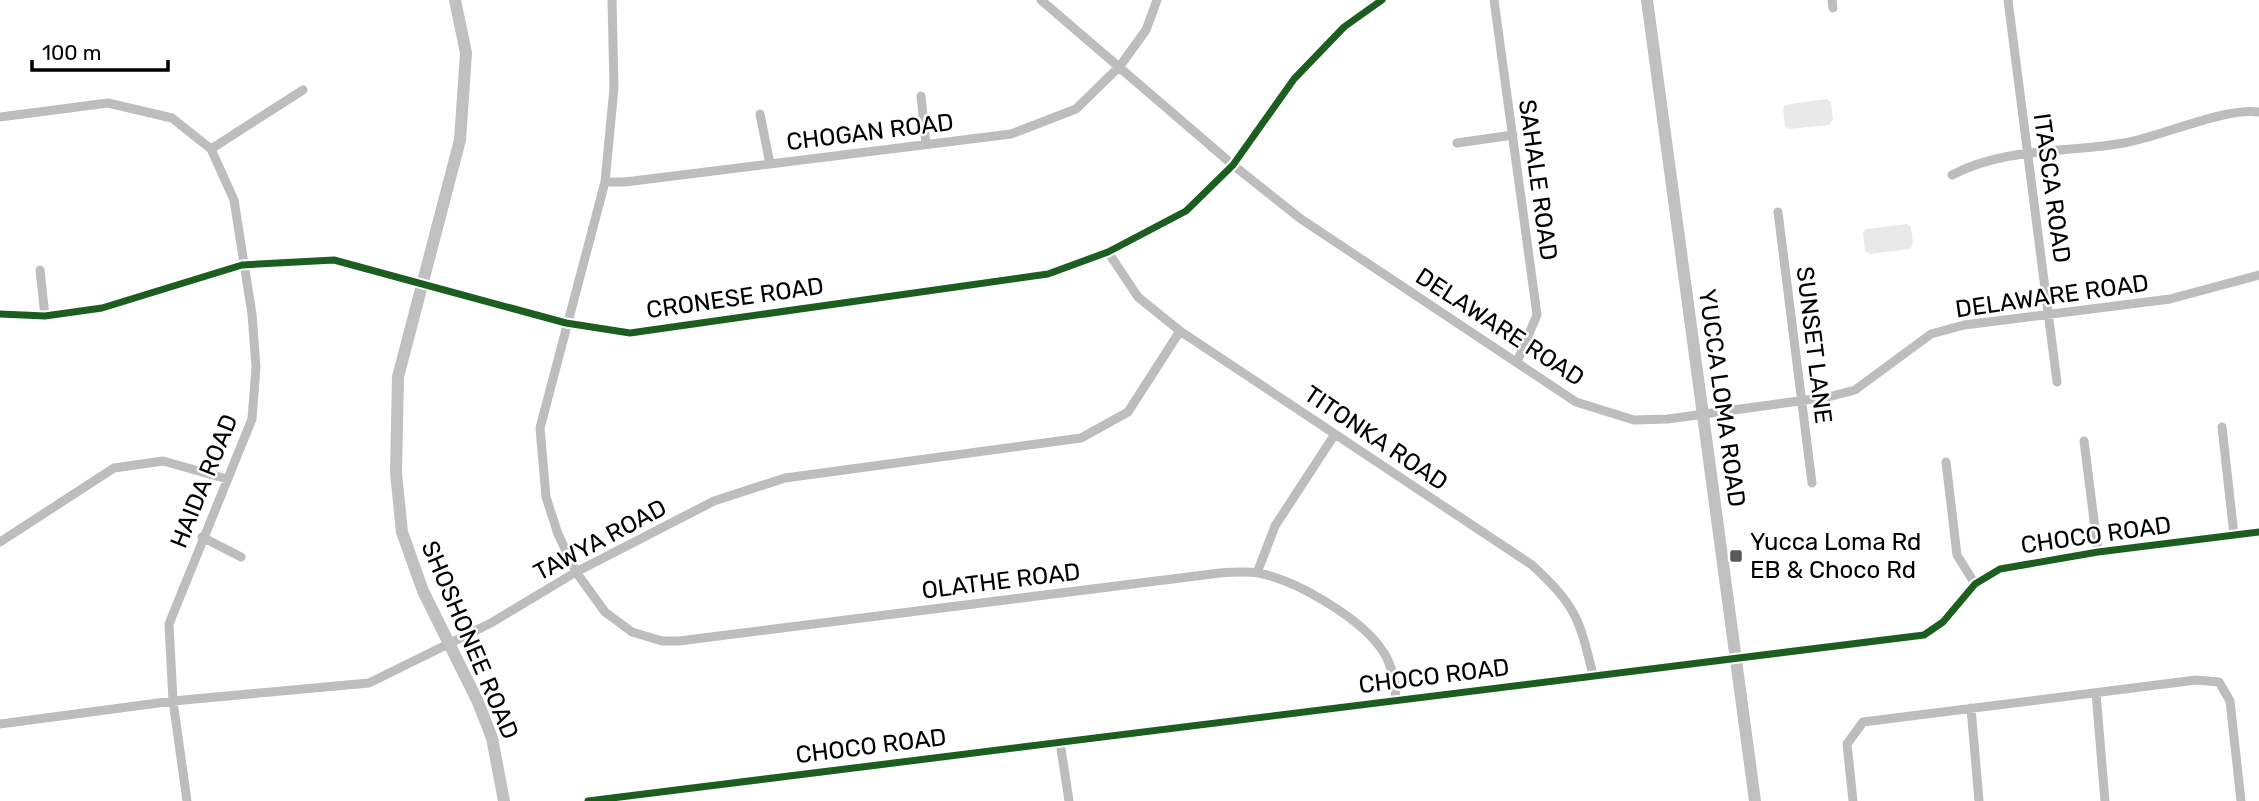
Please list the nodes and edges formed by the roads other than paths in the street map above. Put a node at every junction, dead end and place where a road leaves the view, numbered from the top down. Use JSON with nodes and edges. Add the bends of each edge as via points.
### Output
{"nodes":[{"id":1,"x":455,"y":0,"type":"edge"},
{"id":2,"x":612,"y":0,"type":"edge"},
{"id":3,"x":1041,"y":0,"type":"edge"},
{"id":4,"x":1157,"y":0,"type":"edge"},
{"id":5,"x":1382,"y":0,"type":"edge"},
{"id":6,"x":1494,"y":0,"type":"edge"},
{"id":7,"x":1647,"y":0,"type":"edge"},
{"id":8,"x":2008,"y":0,"type":"edge"},
{"id":9,"x":1367,"y":4,"type":"edge"},
{"id":10,"x":1120,"y":66,"type":"junction"},
{"id":11,"x":303,"y":90,"type":"dead end"},
{"id":12,"x":921,"y":96,"type":"dead end"},
{"id":13,"x":2259,"y":112,"type":"edge"},
{"id":14,"x":760,"y":114,"type":"dead end"},
{"id":15,"x":0,"y":117,"type":"edge"},
{"id":16,"x":1513,"y":135,"type":"junction"},
{"id":17,"x":1457,"y":143,"type":"dead end"},
{"id":18,"x":926,"y":144,"type":"junction"},
{"id":19,"x":211,"y":149,"type":"junction"},
{"id":20,"x":2028,"y":153,"type":"junction"},
{"id":21,"x":770,"y":164,"type":"junction"},
{"id":22,"x":1233,"y":165,"type":"junction"},
{"id":23,"x":1952,"y":175,"type":"dead end"},
{"id":24,"x":605,"y":182,"type":"junction"},
{"id":25,"x":1778,"y":212,"type":"dead end"},
{"id":26,"x":1108,"y":252,"type":"junction"},
{"id":27,"x":242,"y":265,"type":"junction"},
{"id":28,"x":40,"y":270,"type":"dead end"},
{"id":29,"x":2259,"y":275,"type":"edge"},
{"id":30,"x":424,"y":284,"type":"junction"},
{"id":31,"x":0,"y":314,"type":"edge"},
{"id":32,"x":45,"y":316,"type":"junction"},
{"id":33,"x":2050,"y":316,"type":"junction"},
{"id":34,"x":566,"y":323,"type":"junction"},
{"id":35,"x":1180,"y":331,"type":"junction"},
{"id":36,"x":1517,"y":362,"type":"junction"},
{"id":37,"x":2057,"y":382,"type":"dead end"},
{"id":38,"x":1802,"y":401,"type":"junction"},
{"id":39,"x":1703,"y":414,"type":"junction"},
{"id":40,"x":2222,"y":428,"type":"dead end"},
{"id":41,"x":1335,"y":434,"type":"junction"},
{"id":42,"x":2084,"y":442,"type":"dead end"},
{"id":43,"x":1946,"y":462,"type":"dead end"},
{"id":44,"x":228,"y":479,"type":"junction"},
{"id":45,"x":1812,"y":483,"type":"dead end"},
{"id":46,"x":2259,"y":532,"type":"edge"},
{"id":47,"x":2234,"y":535,"type":"junction"},
{"id":48,"x":202,"y":537,"type":"junction"},
{"id":49,"x":0,"y":542,"type":"edge"},
{"id":50,"x":2098,"y":552,"type":"junction"},
{"id":51,"x":241,"y":557,"type":"dead end"},
{"id":52,"x":576,"y":572,"type":"junction"},
{"id":53,"x":1257,"y":573,"type":"junction"},
{"id":54,"x":1975,"y":584,"type":"junction"},
{"id":55,"x":449,"y":645,"type":"junction"},
{"id":56,"x":1736,"y":658,"type":"junction"},
{"id":57,"x":1593,"y":675,"type":"junction"},
{"id":58,"x":2096,"y":693,"type":"junction"},
{"id":59,"x":1396,"y":700,"type":"junction"},
{"id":60,"x":173,"y":701,"type":"junction"},
{"id":61,"x":1971,"y":708,"type":"junction"},
{"id":62,"x":0,"y":724,"type":"edge"},
{"id":63,"x":1060,"y":742,"type":"junction"},
{"id":64,"x":187,"y":801,"type":"edge"},
{"id":65,"x":504,"y":801,"type":"edge"},
{"id":66,"x":588,"y":801,"type":"edge"},
{"id":67,"x":1069,"y":801,"type":"edge"},
{"id":68,"x":1755,"y":801,"type":"edge"},
{"id":69,"x":1853,"y":801,"type":"edge"},
{"id":70,"x":1979,"y":801,"type":"edge"},
{"id":71,"x":2105,"y":801,"type":"edge"},
{"id":72,"x":2241,"y":801,"type":"edge"}],
"edges":[{"from":1,"to":30,"type":"street","name":"SHOSHONEE ROAD","via":[[467,53],[460,140]]},
{"from":2,"to":24,"type":"street","name":"OLATHE ROAD","via":[[614,88]]},
{"from":3,"to":10,"type":"street","name":"DELAWARE ROAD"},
{"from":4,"to":10,"type":"street","name":"CHOGAN ROAD","via":[[1146,30]]},
{"from":5,"to":9,"type":"street","name":"CRONESE ROAD"},
{"from":6,"to":16,"type":"street","name":"SAHALE ROAD"},
{"from":7,"to":39,"type":"street","name":"YUCCA LOMA ROAD"},
{"from":8,"to":20,"type":"street","name":"ITASCA ROAD"},
{"from":9,"to":22,"type":"street","name":"CRONESE ROAD","via":[[1294,79]]},
{"from":10,"to":18,"type":"street","name":"CHOGAN ROAD","via":[[1076,109],[1011,134]]},
{"from":10,"to":22,"type":"street","name":"DELAWARE ROAD"},
{"from":11,"to":19,"type":"street"},
{"from":12,"to":18,"type":"street"},
{"from":13,"to":20,"type":"street","via":[[2222,116],[2125,143]]},
{"from":14,"to":21,"type":"street"},
{"from":15,"to":19,"type":"street","name":"HAIDA ROAD","via":[[108,103],[172,118]]},
{"from":16,"to":17,"type":"street"},
{"from":16,"to":36,"type":"street","name":"SAHALE ROAD","via":[[1537,315]]},
{"from":18,"to":21,"type":"street","name":"CHOGAN ROAD"},
{"from":19,"to":27,"type":"street","name":"HAIDA ROAD","via":[[233,200]]},
{"from":20,"to":23,"type":"street","via":[[1969,166]]},
{"from":20,"to":33,"type":"street","name":"ITASCA ROAD"},
{"from":21,"to":24,"type":"street","name":"CHOGAN ROAD"},
{"from":22,"to":26,"type":"street","name":"CRONESE ROAD","via":[[1186,211]]},
{"from":22,"to":36,"type":"street","name":"DELAWARE ROAD","via":[[1301,219]]},
{"from":24,"to":34,"type":"street","name":"OLATHE ROAD"},
{"from":25,"to":38,"type":"street","name":"SUNSET LANE"},
{"from":26,"to":34,"type":"street","name":"CRONESE ROAD","via":[[1048,274],[629,333]]},
{"from":26,"to":35,"type":"street","name":"TITONKA ROAD","via":[[1138,298]]},
{"from":27,"to":30,"type":"street","name":"CRONESE ROAD","via":[[334,260]]},
{"from":27,"to":32,"type":"street","name":"CRONESE ROAD","via":[[102,308]]},
{"from":27,"to":44,"type":"street","name":"HAIDA ROAD","via":[[256,367],[252,419]]},
{"from":28,"to":32,"type":"street"},
{"from":29,"to":33,"type":"street","name":"DELAWARE ROAD","via":[[2170,299]]},
{"from":30,"to":34,"type":"street","name":"CRONESE ROAD"},
{"from":30,"to":55,"type":"street","name":"SHOSHONEE ROAD","via":[[398,377],[396,474],[402,532]]},
{"from":31,"to":32,"type":"street","name":"CRONESE ROAD"},
{"from":33,"to":37,"type":"street","name":"ITASCA ROAD"},
{"from":33,"to":38,"type":"street","name":"DELAWARE ROAD","via":[[1964,325],[1931,334],[1854,390]]},
{"from":34,"to":52,"type":"street","name":"OLATHE ROAD","via":[[540,428],[546,497]]},
{"from":35,"to":41,"type":"street","name":"TITONKA ROAD"},
{"from":35,"to":52,"type":"street","name":"TAWYA ROAD","via":[[1128,412],[1081,438],[785,478],[714,501]]},
{"from":36,"to":39,"type":"street","name":"DELAWARE ROAD","via":[[1576,402],[1634,420]]},
{"from":38,"to":39,"type":"street","name":"DELAWARE ROAD"},
{"from":38,"to":45,"type":"street","name":"SUNSET LANE"},
{"from":39,"to":56,"type":"street","name":"YUCCA LOMA ROAD"},
{"from":40,"to":47,"type":"street"},
{"from":41,"to":53,"type":"street","via":[[1275,526]]},
{"from":41,"to":57,"type":"street","name":"TITONKA ROAD","via":[[1532,565],[1564,595],[1581,624]]},
{"from":42,"to":50,"type":"street"},
{"from":43,"to":54,"type":"street","via":[[1957,555]]},
{"from":44,"to":48,"type":"street","name":"HAIDA ROAD"},
{"from":44,"to":49,"type":"street","via":[[163,461],[114,468]]},
{"from":46,"to":47,"type":"street","name":"CHOCO ROAD"},
{"from":47,"to":50,"type":"street","name":"CHOCO ROAD"},
{"from":48,"to":51,"type":"street"},
{"from":48,"to":60,"type":"street","name":"HAIDA ROAD","via":[[169,624]]},
{"from":50,"to":54,"type":"street","name":"CHOCO ROAD","via":[[2000,569]]},
{"from":52,"to":53,"type":"street","name":"OLATHE ROAD","via":[[619,624],[646,636],[679,641],[1220,573]]},
{"from":52,"to":55,"type":"street","name":"TAWYA ROAD"},
{"from":53,"to":59,"type":"street","name":"OLATHE ROAD","via":[[1308,593],[1369,634],[1392,671]]},
{"from":54,"to":56,"type":"street","name":"CHOCO ROAD","via":[[1943,622],[1924,635]]},
{"from":55,"to":60,"type":"street","name":"TAWYA ROAD","via":[[369,683]]},
{"from":55,"to":65,"type":"street","name":"SHOSHONEE ROAD","via":[[492,738]]},
{"from":56,"to":57,"type":"street","name":"CHOCO ROAD"},
{"from":56,"to":68,"type":"street","name":"YUCCA LOMA ROAD"},
{"from":57,"to":59,"type":"street","name":"CHOCO ROAD"},
{"from":58,"to":61,"type":"street"},
{"from":58,"to":71,"type":"street"},
{"from":58,"to":72,"type":"street","via":[[2196,680],[2219,682],[2230,701]]},
{"from":59,"to":63,"type":"street","name":"CHOCO ROAD"},
{"from":60,"to":62,"type":"street","name":"TAWYA ROAD"},
{"from":60,"to":64,"type":"street","name":"HAIDA ROAD"},
{"from":61,"to":69,"type":"street","via":[[1863,722],[1847,744]]},
{"from":61,"to":70,"type":"street"},
{"from":63,"to":66,"type":"street","name":"CHOCO ROAD"},
{"from":63,"to":67,"type":"street"}]}
